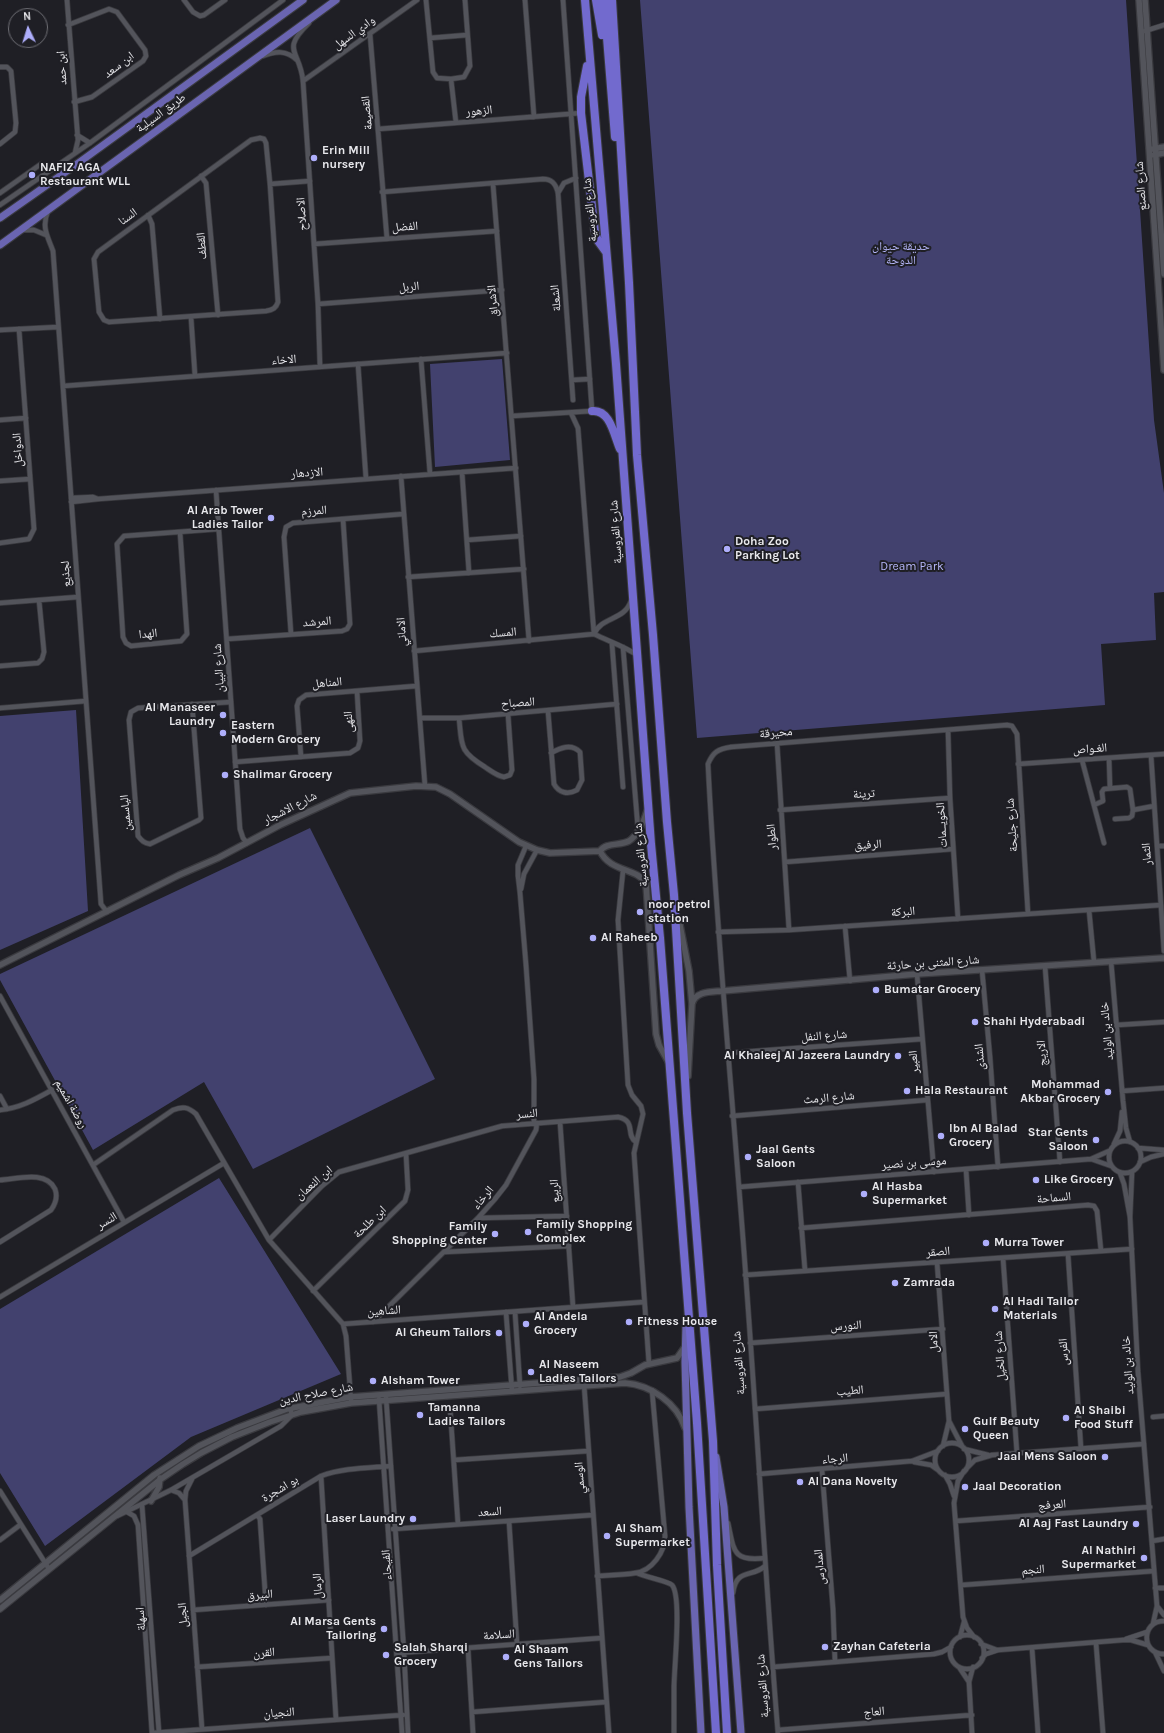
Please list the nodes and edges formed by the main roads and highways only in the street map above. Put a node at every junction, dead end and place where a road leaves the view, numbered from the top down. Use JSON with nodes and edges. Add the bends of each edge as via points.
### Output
{"nodes":[{"id":1,"x":303,"y":0,"type":"edge"},
{"id":2,"x":336,"y":0,"type":"edge"},
{"id":3,"x":585,"y":0,"type":"edge"},
{"id":4,"x":596,"y":0,"type":"edge"},
{"id":5,"x":604,"y":0,"type":"edge"},
{"id":6,"x":612,"y":0,"type":"edge"},
{"id":7,"x":589,"y":56,"type":"junction"},
{"id":8,"x":610,"y":85,"type":"junction"},
{"id":9,"x":623,"y":190,"type":"junction"},
{"id":10,"x":0,"y":218,"type":"edge"},
{"id":11,"x":0,"y":245,"type":"edge"},
{"id":12,"x":606,"y":252,"type":"junction"},
{"id":13,"x":594,"y":411,"type":"road end"},
{"id":14,"x":623,"y":457,"type":"junction"},
{"id":15,"x":688,"y":1301,"type":"junction"},
{"id":16,"x":713,"y":1441,"type":"junction"},
{"id":17,"x":701,"y":1733,"type":"edge"},
{"id":18,"x":716,"y":1733,"type":"edge"},
{"id":19,"x":727,"y":1733,"type":"edge"},
{"id":20,"x":741,"y":1733,"type":"edge"}],
"edges":[{"from":1,"to":10,"type":"main road","name":"طريق السيلية"},
{"from":2,"to":11,"type":"main road","name":"طريق السيلية"},
{"from":3,"to":7,"type":"highway","name":"شارع الفروسية"},
{"from":4,"to":8,"type":"highway"},
{"from":5,"to":8,"type":"highway"},
{"from":6,"to":9,"type":"highway","name":"شارع الفروسية"},
{"from":7,"to":12,"type":"highway","name":"شارع الفروسية"},
{"from":7,"to":12,"type":"highway","via":[[581,97],[581,113],[595,232]]},
{"from":8,"to":9,"type":"highway"},
{"from":9,"to":16,"type":"highway","name":"شارع الفروسية","via":[[637,455],[654,635]]},
{"from":12,"to":14,"type":"highway","name":"شارع الفروسية"},
{"from":13,"to":14,"type":"highway","via":[[604,414]]},
{"from":14,"to":15,"type":"highway","name":"شارع الفروسية"},
{"from":15,"to":17,"type":"main road","name":"شارع الفروسية","via":[[685,1346],[689,1507]]},
{"from":15,"to":18,"type":"highway","name":"شارع الفروسية"},
{"from":16,"to":19,"type":"highway","name":"شارع الفروسية"},
{"from":16,"to":20,"type":"main road","name":"شارع الفروسية","via":[[724,1507]]}]}
